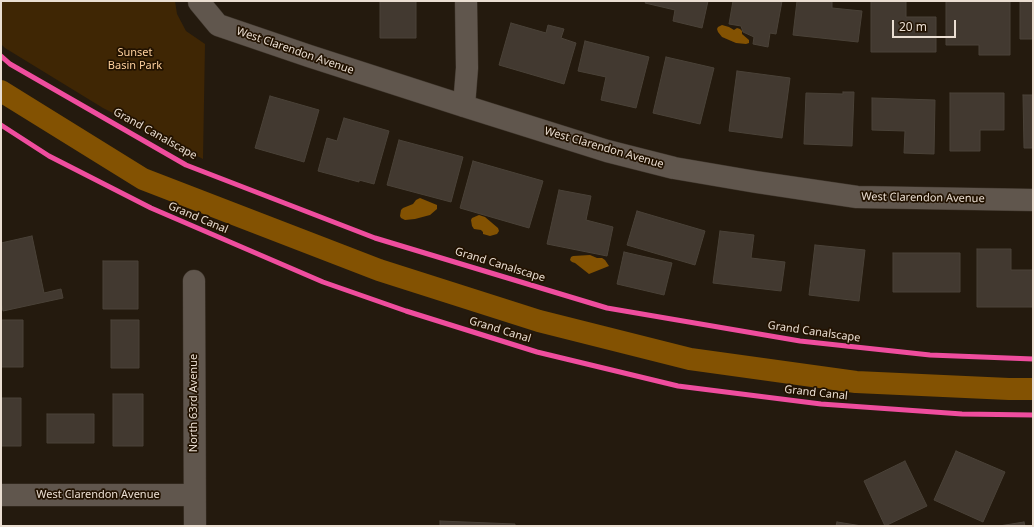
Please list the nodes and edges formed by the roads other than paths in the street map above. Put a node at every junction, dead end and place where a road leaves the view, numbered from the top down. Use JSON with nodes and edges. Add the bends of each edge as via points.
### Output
{"nodes":[{"id":1,"x":466,"y":1,"type":"edge"},
{"id":2,"x":199,"y":2,"type":"edge"},
{"id":3,"x":464,"y":106,"type":"junction"},
{"id":4,"x":1033,"y":200,"type":"edge"},
{"id":5,"x":194,"y":281,"type":"dead end"},
{"id":6,"x":194,"y":495,"type":"junction"},
{"id":7,"x":1,"y":496,"type":"edge"},
{"id":8,"x":194,"y":526,"type":"edge"}],
"edges":[{"from":1,"to":3,"type":"street","via":[[468,68]]},
{"from":2,"to":3,"type":"street","name":"West Clarendon Avenue","via":[[218,25]]},
{"from":3,"to":4,"type":"street","name":"West Clarendon Avenue","via":[[674,168],[756,182],[857,197]]},
{"from":5,"to":6,"type":"street","name":"North 63rd Avenue"},
{"from":6,"to":7,"type":"street","name":"West Clarendon Avenue"},
{"from":6,"to":8,"type":"street","name":"North 63rd Avenue"}]}
